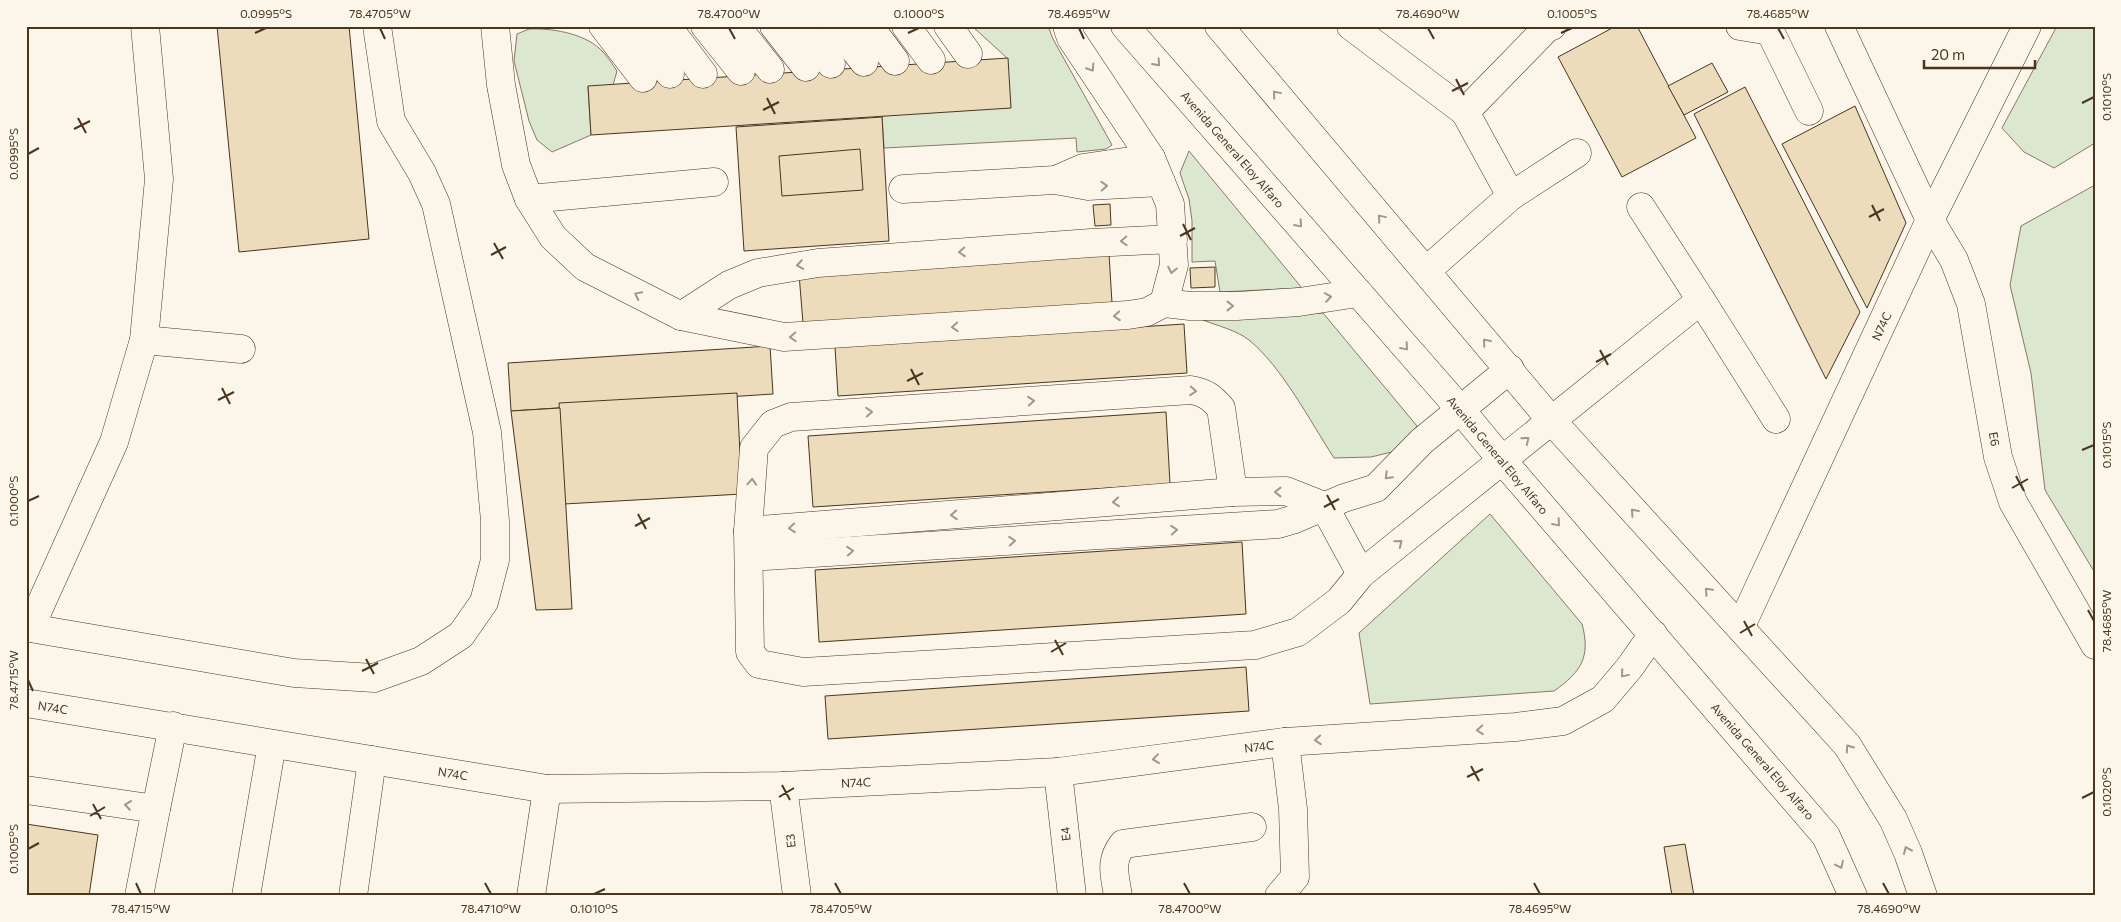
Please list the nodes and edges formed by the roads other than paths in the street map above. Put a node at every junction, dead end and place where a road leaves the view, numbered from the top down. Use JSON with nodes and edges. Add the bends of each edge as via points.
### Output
{"nodes":[{"id":1,"x":145,"y":26,"type":"edge"},
{"id":2,"x":377,"y":26,"type":"edge"},
{"id":3,"x":495,"y":26,"type":"edge"},
{"id":4,"x":603,"y":26,"type":"edge"},
{"id":5,"x":634,"y":26,"type":"edge"},
{"id":6,"x":666,"y":26,"type":"edge"},
{"id":7,"x":705,"y":26,"type":"edge"},
{"id":8,"x":736,"y":26,"type":"edge"},
{"id":9,"x":774,"y":26,"type":"edge"},
{"id":10,"x":803,"y":26,"type":"edge"},
{"id":11,"x":836,"y":26,"type":"edge"},
{"id":12,"x":869,"y":26,"type":"edge"},
{"id":13,"x":906,"y":26,"type":"edge"},
{"id":14,"x":948,"y":26,"type":"edge"},
{"id":15,"x":1067,"y":26,"type":"edge"},
{"id":16,"x":1125,"y":26,"type":"edge"},
{"id":17,"x":1219,"y":26,"type":"edge"},
{"id":18,"x":1352,"y":26,"type":"edge"},
{"id":19,"x":1552,"y":26,"type":"edge"},
{"id":20,"x":1740,"y":26,"type":"edge"},
{"id":21,"x":1839,"y":26,"type":"edge"},
{"id":22,"x":2027,"y":26,"type":"edge"},
{"id":23,"x":968,"y":54,"type":"dead end"},
{"id":24,"x":932,"y":60,"type":"dead end"},
{"id":25,"x":895,"y":61,"type":"dead end"},
{"id":26,"x":864,"y":62,"type":"dead end"},
{"id":27,"x":770,"y":69,"type":"dead end"},
{"id":28,"x":741,"y":71,"type":"dead end"},
{"id":29,"x":670,"y":74,"type":"dead end"},
{"id":30,"x":703,"y":74,"type":"dead end"},
{"id":31,"x":643,"y":78,"type":"dead end"},
{"id":32,"x":1809,"y":111,"type":"dead end"},
{"id":33,"x":1465,"y":112,"type":"junction"},
{"id":34,"x":1577,"y":152,"type":"dead end"},
{"id":35,"x":1156,"y":170,"type":"junction"},
{"id":36,"x":714,"y":182,"type":"dead end"},
{"id":37,"x":903,"y":189,"type":"dead end"},
{"id":38,"x":1510,"y":196,"type":"junction"},
{"id":39,"x":529,"y":199,"type":"junction"},
{"id":40,"x":1641,"y":207,"type":"dead end"},
{"id":41,"x":1930,"y":220,"type":"junction"},
{"id":42,"x":1173,"y":239,"type":"junction"},
{"id":43,"x":1426,"y":271,"type":"junction"},
{"id":44,"x":1358,"y":293,"type":"junction"},
{"id":45,"x":1701,"y":300,"type":"junction"},
{"id":46,"x":1164,"y":303,"type":"junction"},
{"id":47,"x":681,"y":316,"type":"junction"},
{"id":48,"x":144,"y":340,"type":"junction"},
{"id":49,"x":240,"y":349,"type":"dead end"},
{"id":50,"x":1510,"y":369,"type":"junction"},
{"id":51,"x":1460,"y":409,"type":"junction"},
{"id":52,"x":1776,"y":419,"type":"dead end"},
{"id":53,"x":1551,"y":420,"type":"junction"},
{"id":54,"x":1502,"y":460,"type":"junction"},
{"id":55,"x":1233,"y":492,"type":"junction"},
{"id":56,"x":1324,"y":506,"type":"junction"},
{"id":57,"x":749,"y":544,"type":"junction"},
{"id":58,"x":1361,"y":574,"type":"junction"},
{"id":59,"x":1741,"y":626,"type":"junction"},
{"id":60,"x":28,"y":629,"type":"edge"},
{"id":61,"x":1653,"y":634,"type":"junction"},
{"id":62,"x":2095,"y":645,"type":"edge"},
{"id":63,"x":26,"y":703,"type":"edge"},
{"id":64,"x":173,"y":726,"type":"junction"},
{"id":65,"x":1285,"y":742,"type":"junction"},
{"id":66,"x":272,"y":744,"type":"junction"},
{"id":67,"x":372,"y":760,"type":"junction"},
{"id":68,"x":1058,"y":772,"type":"junction"},
{"id":69,"x":783,"y":786,"type":"junction"},
{"id":70,"x":546,"y":789,"type":"junction"},
{"id":71,"x":26,"y":790,"type":"edge"},
{"id":72,"x":156,"y":809,"type":"junction"},
{"id":73,"x":1252,"y":827,"type":"dead end"},
{"id":74,"x":139,"y":896,"type":"edge"},
{"id":75,"x":246,"y":896,"type":"edge"},
{"id":76,"x":353,"y":896,"type":"edge"},
{"id":77,"x":532,"y":896,"type":"edge"},
{"id":78,"x":796,"y":896,"type":"edge"},
{"id":79,"x":1072,"y":896,"type":"edge"},
{"id":80,"x":1118,"y":896,"type":"edge"},
{"id":81,"x":1280,"y":896,"type":"edge"},
{"id":82,"x":1852,"y":896,"type":"edge"},
{"id":83,"x":1923,"y":896,"type":"edge"}],
"edges":[{"from":1,"to":48,"type":"street","via":[[159,180]]},
{"from":2,"to":60,"type":"street","via":[[391,121],[436,204],[487,432],[495,560],[484,602],[461,635],[421,661],[374,678],[294,673]]},
{"from":3,"to":39,"type":"street","via":[[501,85],[516,166]]},
{"from":4,"to":31,"type":"street"},
{"from":5,"to":29,"type":"street"},
{"from":6,"to":30,"type":"street"},
{"from":7,"to":28,"type":"street"},
{"from":8,"to":27,"type":"street"},
{"from":9,"to":10,"type":"street","via":[[818,66]]},
{"from":11,"to":26,"type":"street"},
{"from":12,"to":25,"type":"street"},
{"from":13,"to":24,"type":"street"},
{"from":14,"to":23,"type":"street"},
{"from":15,"to":35,"type":"street","one_way":true,"via":[[1071,38]]},
{"from":16,"to":44,"type":"street","name":"Avenida General Eloy Alfaro","one_way":true},
{"from":43,"to":17,"type":"street","one_way":true},
{"from":18,"to":33,"type":"street"},
{"from":19,"to":33,"type":"street"},
{"from":20,"to":32,"type":"street","via":[[1770,31]]},
{"from":21,"to":41,"type":"street"},
{"from":22,"to":41,"type":"street","name":"N74C"},
{"from":33,"to":38,"type":"street"},
{"from":34,"to":38,"type":"street"},
{"from":35,"to":37,"type":"street","via":[[1083,168],[1056,180]]},
{"from":35,"to":42,"type":"street","via":[[1170,204]]},
{"from":36,"to":39,"type":"street"},
{"from":38,"to":43,"type":"street"},
{"from":47,"to":39,"type":"street","one_way":true,"via":[[584,267],[553,237]]},
{"from":40,"to":45,"type":"street"},
{"from":41,"to":59,"type":"street","name":"N74C"},
{"from":41,"to":62,"type":"street","name":"E6","via":[[1954,260],[1972,304],[1998,457],[2013,502]]},
{"from":42,"to":46,"type":"street","one_way":true,"via":[[1174,265]]},
{"from":42,"to":47,"type":"street","one_way":true,"via":[[818,262],[758,273],[729,285]]},
{"from":50,"to":43,"type":"street","one_way":true},
{"from":46,"to":44,"type":"street","one_way":true,"via":[[1237,306],[1299,302]]},
{"from":44,"to":51,"type":"street","name":"Avenida General Eloy Alfaro","one_way":true},
{"from":45,"to":52,"type":"street"},
{"from":45,"to":53,"type":"street"},
{"from":46,"to":47,"type":"street","one_way":true,"via":[[1147,312],[1128,315],[784,337]]},
{"from":48,"to":49,"type":"street"},
{"from":48,"to":60,"type":"street","via":[[114,442]]},
{"from":50,"to":51,"type":"street"},
{"from":50,"to":53,"type":"street"},
{"from":51,"to":54,"type":"street","name":"Avenida General Eloy Alfaro"},
{"from":51,"to":56,"type":"street","one_way":true,"via":[[1422,441],[1376,488]]},
{"from":54,"to":53,"type":"street","one_way":true},
{"from":59,"to":53,"type":"street","one_way":true},
{"from":58,"to":54,"type":"street","one_way":true},
{"from":54,"to":61,"type":"street","name":"Avenida General Eloy Alfaro","one_way":true},
{"from":56,"to":55,"type":"street","one_way":true,"via":[[1286,491]]},
{"from":55,"to":57,"type":"street","one_way":true},
{"from":57,"to":55,"type":"street","one_way":true,"via":[[754,448],[773,424],[791,417],[1201,391],[1221,408]]},
{"from":57,"to":56,"type":"street","one_way":true,"via":[[1278,524]]},
{"from":56,"to":58,"type":"street"},
{"from":57,"to":58,"type":"street","via":[[750,652],[759,664],[803,672],[1255,645],[1298,632],[1339,601]]},
{"from":83,"to":59,"type":"street","one_way":true,"via":[[1893,819],[1847,745]]},
{"from":61,"to":65,"type":"street","name":"N74C","one_way":true,"via":[[1603,699],[1562,721],[1516,728]]},
{"from":61,"to":82,"type":"street","name":"Avenida General Eloy Alfaro","one_way":true,"via":[[1826,836]]},
{"from":63,"to":64,"type":"street","name":"N74C"},
{"from":64,"to":66,"type":"street","name":"N74C"},
{"from":64,"to":72,"type":"street"},
{"from":65,"to":68,"type":"street","name":"N74C","one_way":true},
{"from":65,"to":81,"type":"street","via":[[1293,809],[1295,877]]},
{"from":66,"to":67,"type":"street","name":"N74C"},
{"from":66,"to":75,"type":"street"},
{"from":67,"to":70,"type":"street","name":"N74C"},
{"from":67,"to":76,"type":"street"},
{"from":68,"to":69,"type":"street","name":"N74C"},
{"from":68,"to":79,"type":"street","name":"E4"},
{"from":69,"to":70,"type":"street","name":"N74C"},
{"from":69,"to":78,"type":"street","name":"E3"},
{"from":70,"to":77,"type":"street"},
{"from":72,"to":71,"type":"street","one_way":true},
{"from":72,"to":74,"type":"street"},
{"from":73,"to":80,"type":"street","via":[[1123,844],[1113,863]]}]}
